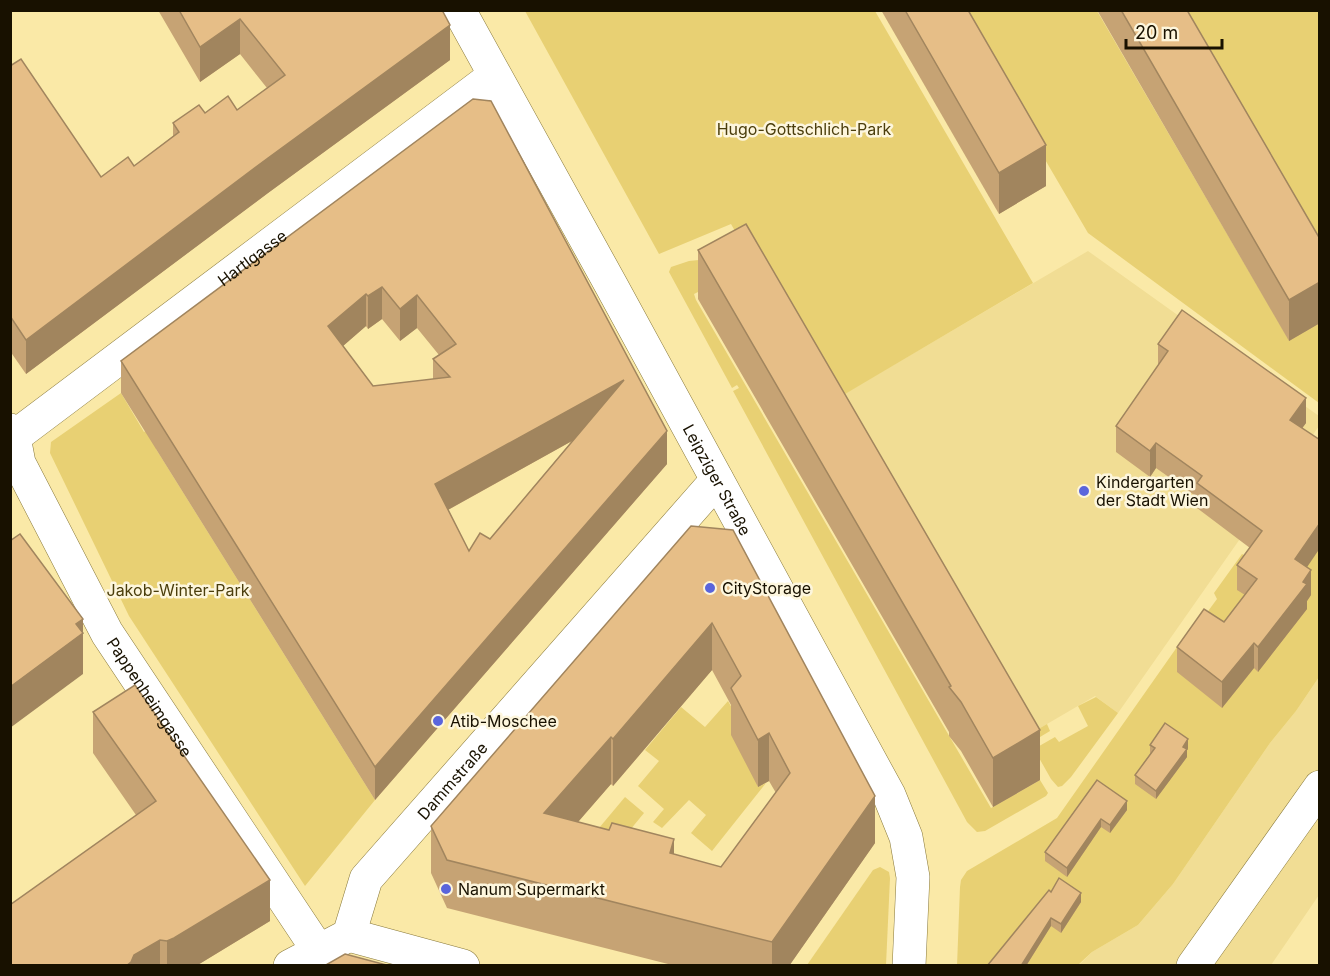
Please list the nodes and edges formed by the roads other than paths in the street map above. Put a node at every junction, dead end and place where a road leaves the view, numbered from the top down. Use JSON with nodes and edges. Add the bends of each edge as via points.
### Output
{"nodes":[{"id":1,"x":459,"y":10,"type":"edge"},
{"id":2,"x":494,"y":76,"type":"junction"},
{"id":3,"x":12,"y":436,"type":"edge"},
{"id":4,"x":717,"y":480,"type":"junction"},
{"id":5,"x":1320,"y":786,"type":"edge"},
{"id":6,"x":349,"y":935,"type":"junction"},
{"id":7,"x":318,"y":950,"type":"junction"},
{"id":8,"x":290,"y":966,"type":"edge"},
{"id":9,"x":463,"y":966,"type":"edge"},
{"id":10,"x":909,"y":966,"type":"edge"},
{"id":11,"x":1193,"y":966,"type":"edge"}],
"edges":[{"from":1,"to":2,"type":"street","name":"Leipziger Straße"},
{"from":2,"to":3,"type":"street","name":"Hartlgasse"},
{"from":2,"to":4,"type":"street","name":"Leipziger Straße"},
{"from":3,"to":7,"type":"street","name":"Pappenheimgasse","via":[[19,463],[107,633]]},
{"from":4,"to":6,"type":"street","name":"Dammstraße","via":[[366,879]]},
{"from":4,"to":10,"type":"street","name":"Leipziger Straße","via":[[899,817],[913,877]]},
{"from":5,"to":11,"type":"street"},
{"from":6,"to":7,"type":"street"},
{"from":6,"to":9,"type":"street"},
{"from":7,"to":8,"type":"street"}]}
